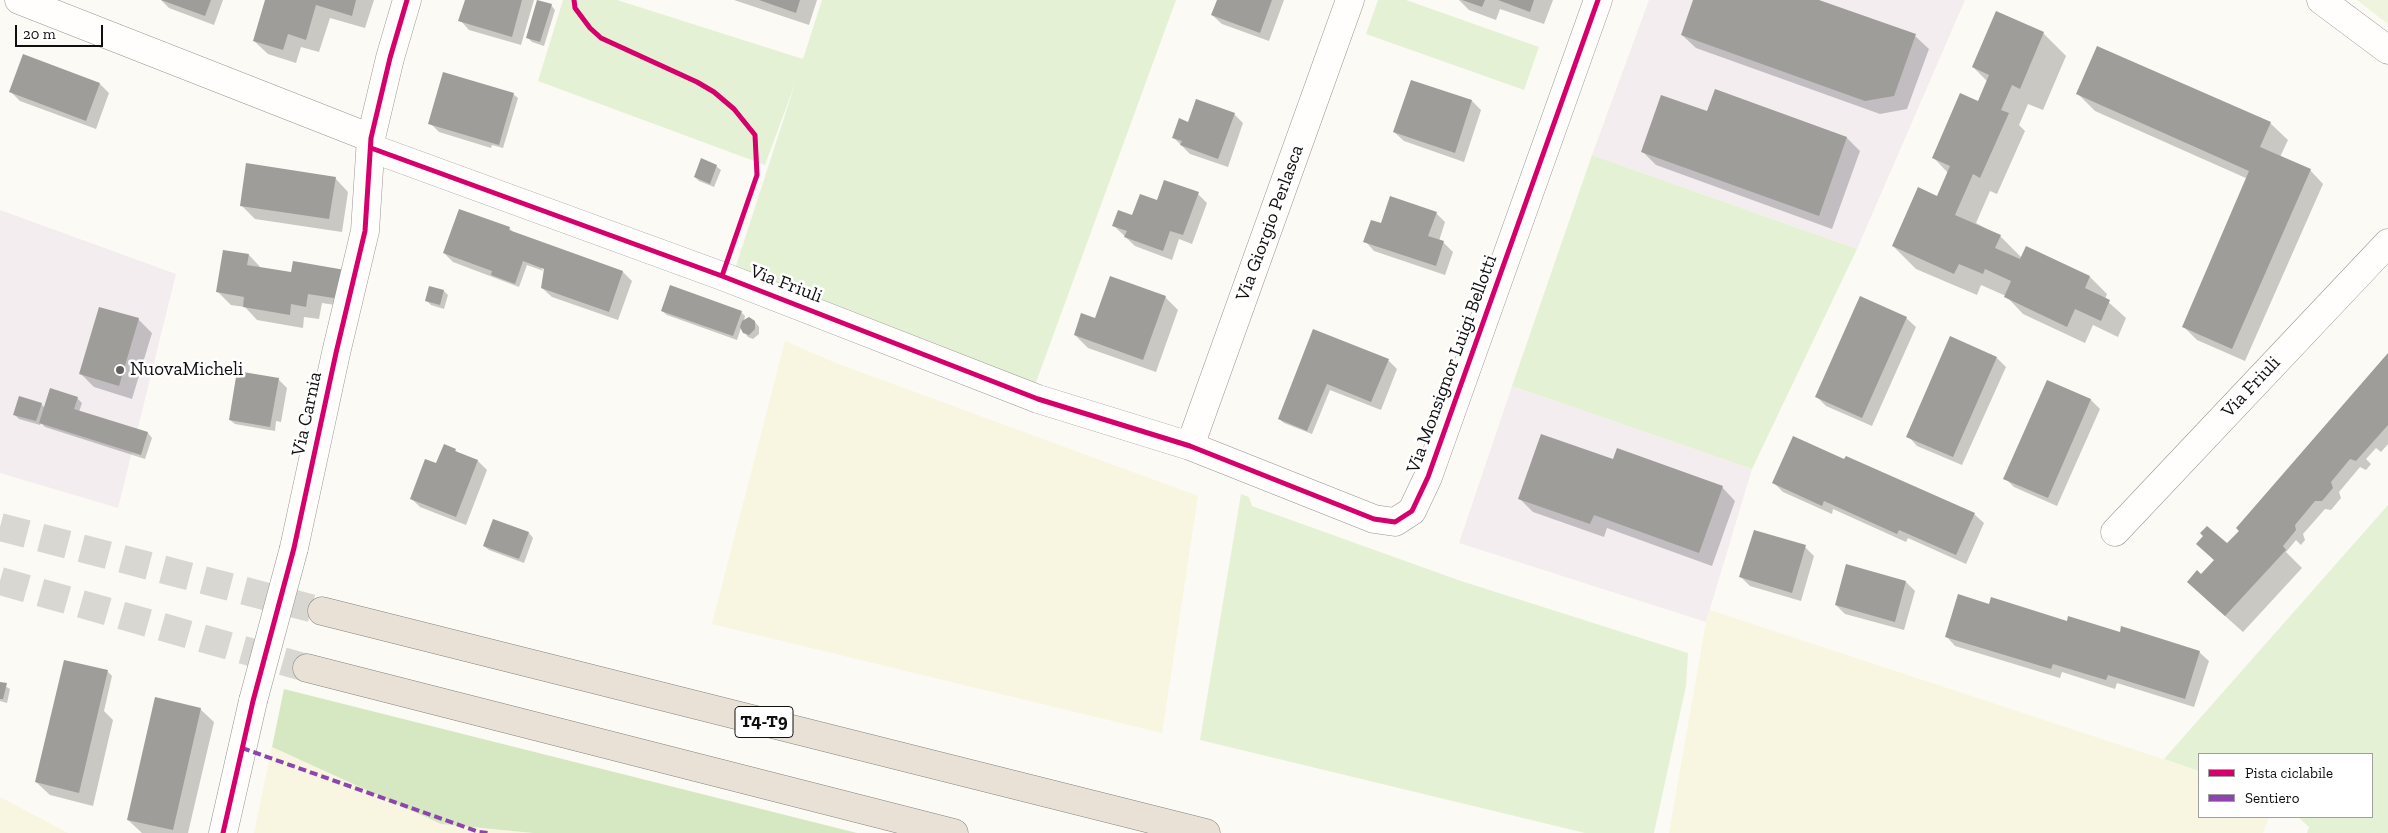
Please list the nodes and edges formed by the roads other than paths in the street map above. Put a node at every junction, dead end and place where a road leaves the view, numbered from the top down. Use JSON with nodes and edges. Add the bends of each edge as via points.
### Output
{"nodes":[{"id":1,"x":19,"y":0,"type":"edge"},
{"id":2,"x":407,"y":0,"type":"edge"},
{"id":3,"x":1350,"y":0,"type":"edge"},
{"id":4,"x":1598,"y":0,"type":"edge"},
{"id":5,"x":2321,"y":0,"type":"edge"},
{"id":6,"x":2388,"y":50,"type":"edge"},
{"id":7,"x":371,"y":143,"type":"junction"},
{"id":8,"x":2388,"y":243,"type":"edge"},
{"id":9,"x":1190,"y":446,"type":"junction"},
{"id":10,"x":2114,"y":532,"type":"dead end"},
{"id":11,"x":322,"y":611,"type":"tunnel mouth"},
{"id":12,"x":307,"y":668,"type":"tunnel mouth"},
{"id":13,"x":223,"y":833,"type":"edge"},
{"id":14,"x":954,"y":833,"type":"edge"},
{"id":15,"x":1206,"y":833,"type":"edge"}],
"edges":[{"from":1,"to":7,"type":"street"},
{"from":2,"to":7,"type":"street","name":"Via Carnia"},
{"from":3,"to":9,"type":"street","name":"Via Giorgio Perlasca"},
{"from":4,"to":9,"type":"street","name":"Via Monsignor Luigi Bellotti","via":[[1428,477],[1412,511],[1395,522],[1374,519]]},
{"from":5,"to":6,"type":"street"},
{"from":7,"to":9,"type":"street","name":"Via Friuli","via":[[1038,398]]},
{"from":7,"to":13,"type":"street","name":"Via Carnia","bridge":true,"via":[[365,231],[294,548],[253,701]]},
{"from":8,"to":10,"type":"street","name":"Via Friuli"},
{"from":11,"to":15,"type":"highway","number":"T4-T9"},
{"from":12,"to":14,"type":"highway"}]}
